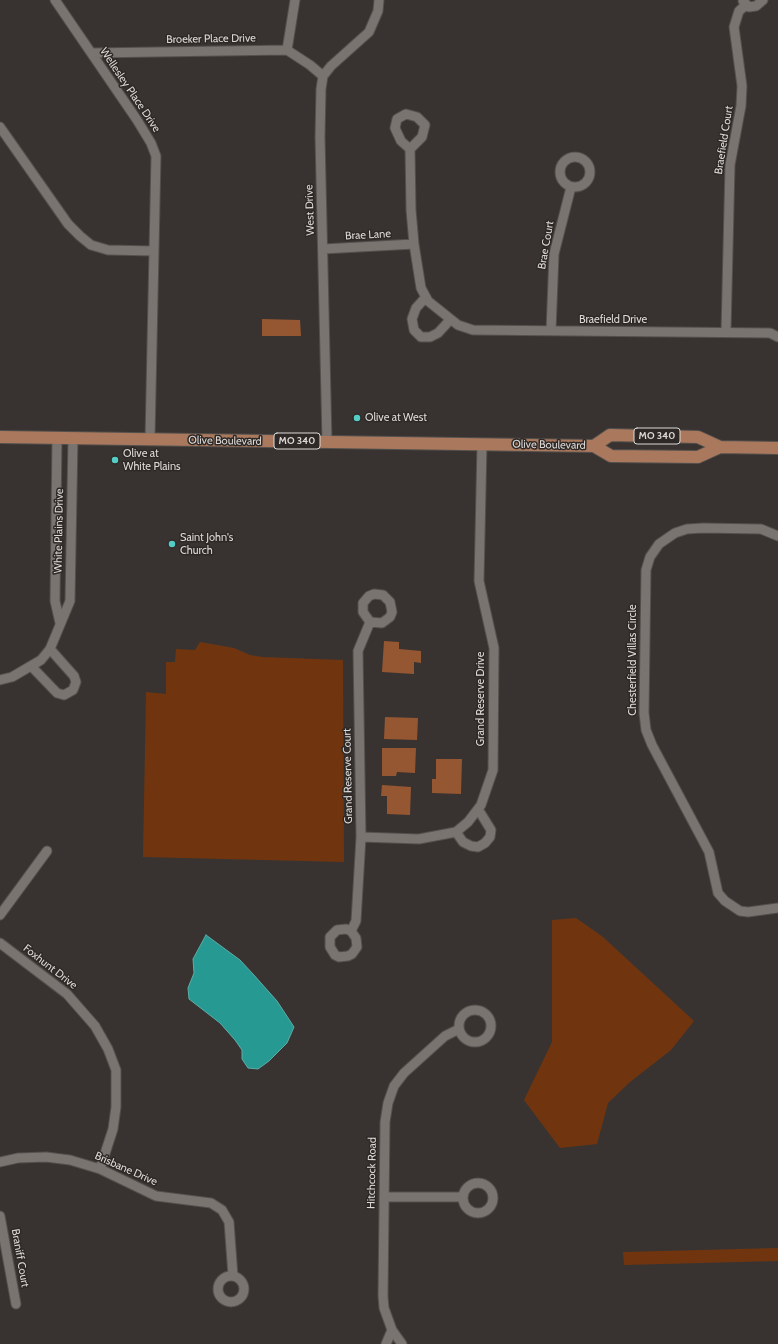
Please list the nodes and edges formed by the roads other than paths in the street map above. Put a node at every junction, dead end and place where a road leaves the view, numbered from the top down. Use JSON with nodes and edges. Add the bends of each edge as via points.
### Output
{"nodes":[{"id":1,"x":55,"y":0,"type":"edge"},
{"id":2,"x":295,"y":0,"type":"edge"},
{"id":3,"x":379,"y":0,"type":"edge"},
{"id":4,"x":763,"y":0,"type":"edge"},
{"id":5,"x":744,"y":2,"type":"edge"},
{"id":6,"x":287,"y":50,"type":"junction"},
{"id":7,"x":92,"y":53,"type":"junction"},
{"id":8,"x":323,"y":76,"type":"junction"},
{"id":9,"x":0,"y":127,"type":"edge"},
{"id":10,"x":410,"y":149,"type":"dead end"},
{"id":11,"x":571,"y":187,"type":"dead end"},
{"id":12,"x":414,"y":244,"type":"junction"},
{"id":13,"x":323,"y":249,"type":"junction"},
{"id":14,"x":154,"y":251,"type":"junction"},
{"id":15,"x":426,"y":297,"type":"junction"},
{"id":16,"x":450,"y":320,"type":"junction"},
{"id":17,"x":551,"y":332,"type":"junction"},
{"id":18,"x":726,"y":332,"type":"junction"},
{"id":19,"x":778,"y":337,"type":"edge"},
{"id":20,"x":0,"y":437,"type":"edge"},
{"id":21,"x":57,"y":437,"type":"junction"},
{"id":22,"x":73,"y":438,"type":"junction"},
{"id":23,"x":150,"y":439,"type":"junction"},
{"id":24,"x":327,"y":441,"type":"junction"},
{"id":25,"x":482,"y":444,"type":"junction"},
{"id":26,"x":594,"y":446,"type":"junction"},
{"id":27,"x":720,"y":448,"type":"junction"},
{"id":28,"x":778,"y":448,"type":"edge"},
{"id":29,"x":778,"y":536,"type":"edge"},
{"id":30,"x":370,"y":622,"type":"dead end"},
{"id":31,"x":60,"y":623,"type":"junction"},
{"id":32,"x":50,"y":649,"type":"junction"},
{"id":33,"x":32,"y":667,"type":"junction"},
{"id":34,"x":0,"y":680,"type":"edge"},
{"id":35,"x":478,"y":809,"type":"junction"},
{"id":36,"x":456,"y":832,"type":"junction"},
{"id":37,"x":361,"y":837,"type":"junction"},
{"id":38,"x":47,"y":851,"type":"dead end"},
{"id":39,"x":778,"y":908,"type":"edge"},
{"id":40,"x":0,"y":915,"type":"edge"},
{"id":41,"x":350,"y":931,"type":"dead end"},
{"id":42,"x":0,"y":943,"type":"edge"},
{"id":43,"x":459,"y":1029,"type":"dead end"},
{"id":44,"x":0,"y":1162,"type":"edge"},
{"id":45,"x":100,"y":1169,"type":"junction"},
{"id":46,"x":384,"y":1196,"type":"junction"},
{"id":47,"x":463,"y":1197,"type":"dead end"},
{"id":48,"x":0,"y":1216,"type":"edge"},
{"id":49,"x":233,"y":1276,"type":"dead end"},
{"id":50,"x":16,"y":1304,"type":"dead end"},
{"id":51,"x":392,"y":1330,"type":"junction"},
{"id":52,"x":386,"y":1344,"type":"edge"},
{"id":53,"x":402,"y":1344,"type":"edge"}],
"edges":[{"from":1,"to":7,"type":"street","name":"Wellesley Place Drive"},
{"from":2,"to":6,"type":"street"},
{"from":3,"to":8,"type":"street","via":[[374,22],[368,32]]},
{"from":4,"to":5,"type":"street","name":"Braefield Court","via":[[756,6],[749,7]]},
{"from":5,"to":18,"type":"street","name":"Braefield Court","via":[[734,28],[742,86],[741,106],[730,165]]},
{"from":6,"to":7,"type":"street","name":"Broeker Place Drive"},
{"from":6,"to":8,"type":"street"},
{"from":7,"to":14,"type":"street","name":"Wellesley Place Drive","via":[[137,120],[156,156]]},
{"from":8,"to":13,"type":"street","name":"West Drive","via":[[320,137]]},
{"from":9,"to":14,"type":"street","via":[[68,224],[91,245],[108,250]]},
{"from":10,"to":12,"type":"street","name":"Braefield Drive"},
{"from":11,"to":17,"type":"street","name":"Brae Court","via":[[554,254]]},
{"from":12,"to":13,"type":"street","name":"Brae Lane"},
{"from":12,"to":15,"type":"street","name":"Braefield Drive","via":[[421,288]]},
{"from":13,"to":24,"type":"street","name":"West Drive"},
{"from":14,"to":23,"type":"street","name":"Wellesley Place Drive"},
{"from":15,"to":16,"type":"street","name":"Braefield Drive"},
{"from":15,"to":16,"type":"street","via":[[416,308],[412,319],[414,330],[421,337],[430,338]]},
{"from":16,"to":17,"type":"street","name":"Braefield Drive","via":[[473,330]]},
{"from":17,"to":18,"type":"street","name":"Braefield Drive"},
{"from":18,"to":19,"type":"street","name":"Braefield Drive","via":[[770,333]]},
{"from":20,"to":21,"type":"main road","name":"Olive Boulevard","number":"MO 340"},
{"from":21,"to":22,"type":"main road","name":"Olive Boulevard","number":"MO 340"},
{"from":21,"to":31,"type":"street","name":"White Plains Drive","via":[[55,601]]},
{"from":22,"to":23,"type":"main road","name":"Olive Boulevard","number":"MO 340"},
{"from":22,"to":31,"type":"street","name":"White Plains Drive","via":[[70,601]]},
{"from":23,"to":24,"type":"main road","name":"Olive Boulevard","number":"MO 340"},
{"from":24,"to":25,"type":"main road","name":"Olive Boulevard","number":"MO 340"},
{"from":25,"to":26,"type":"main road","name":"Olive Boulevard","number":"MO 340"},
{"from":25,"to":35,"type":"street","name":"Grand Reserve Drive","via":[[479,581],[494,648],[493,762]]},
{"from":26,"to":27,"type":"main road","name":"Olive Boulevard","number":"MO 340","via":[[611,456],[698,457]]},
{"from":26,"to":27,"type":"main road","name":"Olive Boulevard","number":"MO 340","via":[[610,436],[698,437]]},
{"from":27,"to":28,"type":"main road","name":"Olive Boulevard","number":"MO 340"},
{"from":29,"to":39,"type":"street","name":"Chesterfield Villas Circle","via":[[761,529],[687,529],[675,532],[659,544],[650,557],[646,570],[644,713],[646,730],[652,745],[709,852],[718,893],[740,911]]},
{"from":30,"to":37,"type":"street","name":"Grand Reserve Court","via":[[358,651]]},
{"from":31,"to":32,"type":"street","name":"White Plains Drive"},
{"from":32,"to":33,"type":"street","name":"White Plains Drive"},
{"from":32,"to":33,"type":"street","via":[[74,676],[76,682],[73,690],[64,695],[57,693]]},
{"from":33,"to":34,"type":"street","name":"White Plains Drive"},
{"from":35,"to":36,"type":"street","name":"Grand Reserve Drive"},
{"from":35,"to":36,"type":"street","via":[[490,830],[490,837],[485,843],[478,847],[471,846],[463,842]]},
{"from":36,"to":37,"type":"street","via":[[419,839]]},
{"from":37,"to":41,"type":"street","name":"Grand Reserve Court","via":[[356,921]]},
{"from":38,"to":40,"type":"street"},
{"from":42,"to":45,"type":"street","name":"Foxhunt Drive","via":[[67,994],[90,1021],[108,1049],[116,1070],[116,1107],[113,1129]]},
{"from":43,"to":46,"type":"street","name":"Hitchcock Road","via":[[445,1036],[422,1056],[394,1086],[385,1122]]},
{"from":44,"to":45,"type":"street","name":"Brisbane Drive","via":[[18,1158],[46,1157],[70,1160]]},
{"from":45,"to":49,"type":"street","name":"Brisbane Drive","via":[[156,1196],[203,1201],[212,1203],[222,1210],[230,1228]]},
{"from":46,"to":47,"type":"street"},
{"from":46,"to":51,"type":"street","name":"Hitchcock Road","via":[[383,1296],[384,1308]]},
{"from":48,"to":50,"type":"street","name":"Braniff Court"},
{"from":51,"to":52,"type":"street"},
{"from":51,"to":53,"type":"street","name":"Hitchcock Road"}]}
